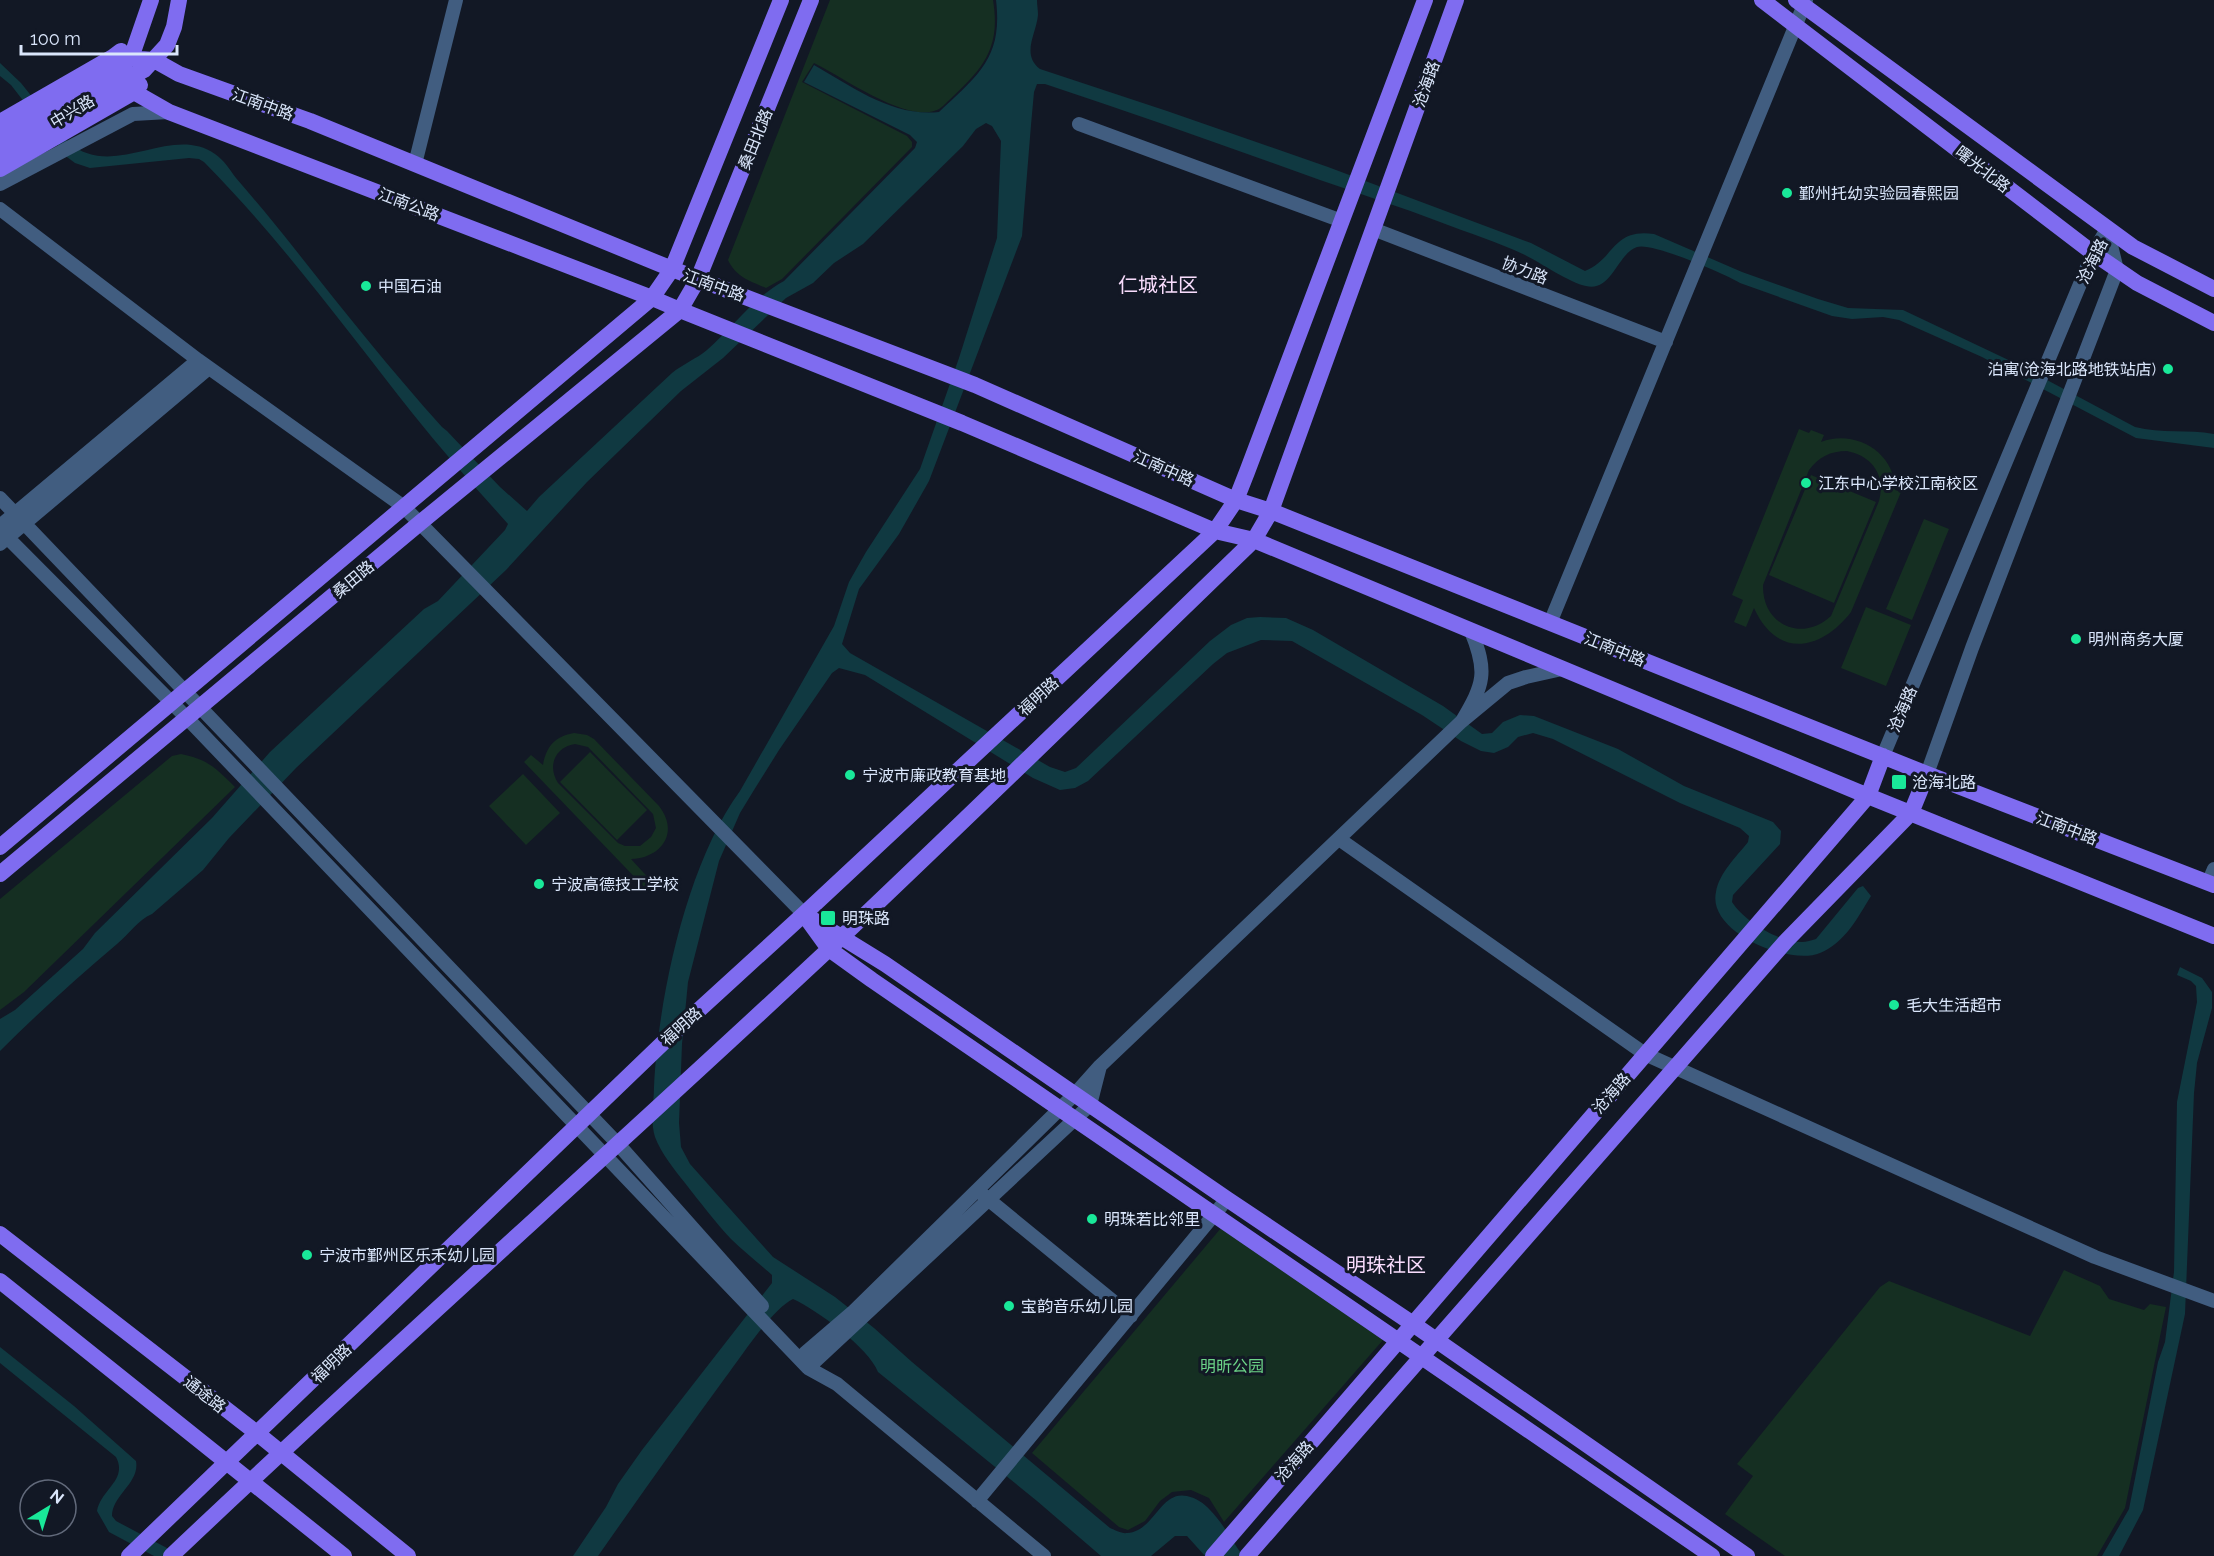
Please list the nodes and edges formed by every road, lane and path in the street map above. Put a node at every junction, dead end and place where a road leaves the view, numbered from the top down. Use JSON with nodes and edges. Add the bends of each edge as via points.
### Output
{"nodes":[{"id":1,"x":151,"y":0,"type":"edge"},
{"id":2,"x":179,"y":0,"type":"edge"},
{"id":3,"x":456,"y":0,"type":"edge"},
{"id":4,"x":781,"y":0,"type":"edge"},
{"id":5,"x":811,"y":0,"type":"edge"},
{"id":6,"x":1425,"y":0,"type":"edge"},
{"id":7,"x":1456,"y":0,"type":"edge"},
{"id":8,"x":1762,"y":0,"type":"edge"},
{"id":9,"x":1802,"y":2,"type":"edge"},
{"id":10,"x":1796,"y":25,"type":"junction"},
{"id":11,"x":149,"y":65,"type":"junction"},
{"id":12,"x":125,"y":71,"type":"junction"},
{"id":13,"x":169,"y":112,"type":"junction"},
{"id":14,"x":54,"y":113,"type":"junction"},
{"id":15,"x":0,"y":122,"type":"edge"},
{"id":16,"x":1079,"y":124,"type":"dead end"},
{"id":17,"x":40,"y":130,"type":"junction"},
{"id":18,"x":0,"y":138,"type":"edge"},
{"id":19,"x":0,"y":153,"type":"edge"},
{"id":20,"x":416,"y":164,"type":"junction"},
{"id":21,"x":0,"y":170,"type":"edge"},
{"id":22,"x":0,"y":183,"type":"edge"},
{"id":23,"x":0,"y":209,"type":"edge"},
{"id":24,"x":1342,"y":221,"type":"junction"},
{"id":25,"x":1373,"y":229,"type":"junction"},
{"id":26,"x":2107,"y":229,"type":"junction"},
{"id":27,"x":2093,"y":253,"type":"junction"},
{"id":28,"x":672,"y":269,"type":"junction"},
{"id":29,"x":2117,"y":270,"type":"junction"},
{"id":30,"x":698,"y":279,"type":"junction"},
{"id":31,"x":2214,"y":289,"type":"edge"},
{"id":32,"x":652,"y":298,"type":"junction"},
{"id":33,"x":680,"y":310,"type":"junction"},
{"id":34,"x":2214,"y":323,"type":"edge"},
{"id":35,"x":1666,"y":342,"type":"junction"},
{"id":36,"x":203,"y":364,"type":"junction"},
{"id":37,"x":0,"y":498,"type":"edge"},
{"id":38,"x":1236,"y":500,"type":"junction"},
{"id":39,"x":404,"y":507,"type":"junction"},
{"id":40,"x":1271,"y":511,"type":"junction"},
{"id":41,"x":15,"y":513,"type":"junction"},
{"id":42,"x":422,"y":522,"type":"junction"},
{"id":43,"x":25,"y":524,"type":"junction"},
{"id":44,"x":1215,"y":531,"type":"junction"},
{"id":45,"x":2,"y":535,"type":"edge"},
{"id":46,"x":1254,"y":540,"type":"junction"},
{"id":47,"x":1550,"y":623,"type":"junction"},
{"id":48,"x":1471,"y":631,"type":"junction"},
{"id":49,"x":1562,"y":669,"type":"junction"},
{"id":50,"x":185,"y":691,"type":"junction"},
{"id":51,"x":172,"y":702,"type":"junction"},
{"id":52,"x":201,"y":707,"type":"junction"},
{"id":53,"x":187,"y":718,"type":"junction"},
{"id":54,"x":1462,"y":721,"type":"junction"},
{"id":55,"x":1883,"y":756,"type":"junction"},
{"id":56,"x":1927,"y":774,"type":"junction"},
{"id":57,"x":1868,"y":796,"type":"junction"},
{"id":58,"x":1911,"y":813,"type":"junction"},
{"id":59,"x":1338,"y":839,"type":"junction"},
{"id":60,"x":0,"y":847,"type":"edge"},
{"id":61,"x":0,"y":874,"type":"edge"},
{"id":62,"x":2212,"y":879,"type":"edge"},
{"id":63,"x":804,"y":914,"type":"junction"},
{"id":64,"x":842,"y":936,"type":"junction"},
{"id":65,"x":2214,"y":936,"type":"edge"},
{"id":66,"x":829,"y":949,"type":"junction"},
{"id":67,"x":1645,"y":1054,"type":"junction"},
{"id":68,"x":1101,"y":1066,"type":"junction"},
{"id":69,"x":1675,"y":1069,"type":"junction"},
{"id":70,"x":1075,"y":1094,"type":"junction"},
{"id":71,"x":1090,"y":1105,"type":"junction"},
{"id":72,"x":1060,"y":1109,"type":"junction"},
{"id":73,"x":582,"y":1119,"type":"junction"},
{"id":74,"x":1075,"y":1120,"type":"junction"},
{"id":75,"x":612,"y":1149,"type":"junction"},
{"id":76,"x":977,"y":1190,"type":"junction"},
{"id":77,"x":1227,"y":1199,"type":"junction"},
{"id":78,"x":989,"y":1200,"type":"junction"},
{"id":79,"x":1215,"y":1215,"type":"junction"},
{"id":80,"x":0,"y":1234,"type":"edge"},
{"id":81,"x":0,"y":1281,"type":"edge"},
{"id":82,"x":2214,"y":1301,"type":"edge"},
{"id":83,"x":859,"y":1314,"type":"junction"},
{"id":84,"x":1131,"y":1316,"type":"junction"},
{"id":85,"x":1413,"y":1324,"type":"junction"},
{"id":86,"x":774,"y":1326,"type":"junction"},
{"id":87,"x":1437,"y":1340,"type":"junction"},
{"id":88,"x":1398,"y":1341,"type":"junction"},
{"id":89,"x":827,"y":1343,"type":"junction"},
{"id":90,"x":805,"y":1353,"type":"junction"},
{"id":91,"x":1421,"y":1358,"type":"junction"},
{"id":92,"x":808,"y":1368,"type":"junction"},
{"id":93,"x":258,"y":1434,"type":"junction"},
{"id":94,"x":280,"y":1453,"type":"junction"},
{"id":95,"x":227,"y":1464,"type":"junction"},
{"id":96,"x":249,"y":1481,"type":"junction"},
{"id":97,"x":977,"y":1501,"type":"junction"},
{"id":98,"x":1248,"y":1555,"type":"edge"},
{"id":99,"x":129,"y":1556,"type":"edge"},
{"id":100,"x":171,"y":1556,"type":"edge"},
{"id":101,"x":344,"y":1556,"type":"edge"},
{"id":102,"x":408,"y":1556,"type":"edge"},
{"id":103,"x":1044,"y":1556,"type":"edge"},
{"id":104,"x":1213,"y":1556,"type":"edge"},
{"id":105,"x":1712,"y":1556,"type":"edge"},
{"id":106,"x":1747,"y":1556,"type":"edge"}],
"edges":[{"from":1,"to":12,"type":"main road","via":[[141,26],[129,42]]},
{"from":2,"to":11,"type":"main road","via":[[166,45]]},
{"from":3,"to":20,"type":"street"},
{"from":4,"to":28,"type":"main road","name":"桑田北路"},
{"from":5,"to":30,"type":"main road","name":"桑田北路"},
{"from":6,"to":24,"type":"main road","name":"福明路"},
{"from":7,"to":25,"type":"main road","name":"沧海路"},
{"from":8,"to":10,"type":"main road","name":"曙光北路"},
{"from":9,"to":10,"type":"street"},
{"from":9,"to":26,"type":"main road","name":"曙光北路"},
{"from":10,"to":27,"type":"main road","name":"曙光北路"},
{"from":10,"to":35,"type":"street"},
{"from":11,"to":12,"type":"main road","name":"中兴路"},
{"from":11,"to":20,"type":"main road","name":"江南中路","via":[[310,121]]},
{"from":12,"to":13,"type":"main road","name":"江南公路"},
{"from":12,"to":14,"type":"main road"},
{"from":12,"to":14,"type":"main road","name":"中兴路"},
{"from":13,"to":17,"type":"street","via":[[133,114],[76,145]]},
{"from":13,"to":32,"type":"main road","name":"江南公路"},
{"from":14,"to":17,"type":"main road","name":"中兴路"},
{"from":14,"to":17,"type":"main road"},
{"from":15,"to":17,"type":"main road"},
{"from":16,"to":24,"type":"street"},
{"from":17,"to":18,"type":"main road","name":"中兴路"},
{"from":17,"to":19,"type":"main road","name":"中兴路"},
{"from":17,"to":21,"type":"main road"},
{"from":17,"to":22,"type":"street"},
{"from":20,"to":28,"type":"main road","name":"江南中路"},
{"from":23,"to":36,"type":"street"},
{"from":24,"to":38,"type":"main road","name":"福明路"},
{"from":25,"to":35,"type":"street","name":"协力路"},
{"from":25,"to":40,"type":"main road","name":"福明路"},
{"from":26,"to":27,"type":"street","name":"沧海路"},
{"from":26,"to":29,"type":"street","name":"沧海路"},
{"from":26,"to":31,"type":"main road","name":"曙光北路"},
{"from":27,"to":29,"type":"main road","name":"曙光北路"},
{"from":27,"to":55,"type":"street","name":"沧海路"},
{"from":28,"to":30,"type":"main road","name":"江南中路"},
{"from":28,"to":32,"type":"main road","name":"桑田路"},
{"from":29,"to":34,"type":"main road","name":"曙光北路"},
{"from":29,"to":56,"type":"street","name":"沧海路"},
{"from":30,"to":33,"type":"main road","name":"桑田路"},
{"from":30,"to":38,"type":"main road","name":"江南中路","via":[[975,385]]},
{"from":32,"to":33,"type":"main road","name":"江南公路"},
{"from":32,"to":39,"type":"main road","name":"桑田路"},
{"from":33,"to":42,"type":"main road","name":"桑田路"},
{"from":33,"to":44,"type":"main road","name":"江南公路","via":[[962,423]]},
{"from":35,"to":47,"type":"street"},
{"from":36,"to":39,"type":"street"},
{"from":36,"to":41,"type":"street"},
{"from":36,"to":43,"type":"street"},
{"from":37,"to":41,"type":"street"},
{"from":38,"to":40,"type":"main road","name":"江南中路"},
{"from":38,"to":44,"type":"main road","name":"福明路"},
{"from":39,"to":42,"type":"street"},
{"from":39,"to":50,"type":"main road","name":"桑田路"},
{"from":40,"to":46,"type":"main road","name":"福明路"},
{"from":40,"to":47,"type":"main road","name":"江南中路"},
{"from":41,"to":43,"type":"street"},
{"from":41,"to":45,"type":"street"},
{"from":42,"to":52,"type":"main road","name":"桑田路"},
{"from":42,"to":63,"type":"street"},
{"from":43,"to":45,"type":"street"},
{"from":43,"to":50,"type":"street"},
{"from":44,"to":46,"type":"main road"},
{"from":44,"to":63,"type":"main road","name":"福明路"},
{"from":45,"to":51,"type":"street"},
{"from":46,"to":48,"type":"main road"},
{"from":46,"to":64,"type":"main road","name":"福明路"},
{"from":47,"to":55,"type":"main road","name":"江南中路"},
{"from":48,"to":49,"type":"main road"},
{"from":48,"to":54,"type":"street","via":[[1483,667],[1477,695]]},
{"from":49,"to":54,"type":"street","via":[[1508,684]]},
{"from":49,"to":57,"type":"main road"},
{"from":50,"to":51,"type":"main road","name":"桑田路"},
{"from":50,"to":52,"type":"street"},
{"from":51,"to":53,"type":"street"},
{"from":51,"to":60,"type":"main road","name":"桑田路"},
{"from":52,"to":53,"type":"main road","name":"桑田路"},
{"from":52,"to":73,"type":"street"},
{"from":53,"to":61,"type":"main road","name":"桑田路"},
{"from":53,"to":73,"type":"street"},
{"from":54,"to":59,"type":"street"},
{"from":55,"to":56,"type":"main road","name":"江南中路"},
{"from":55,"to":57,"type":"main road","name":"沧海路"},
{"from":56,"to":58,"type":"main road","name":"沧海路"},
{"from":56,"to":62,"type":"main road","name":"江南中路"},
{"from":57,"to":58,"type":"main road"},
{"from":57,"to":67,"type":"main road","name":"沧海路"},
{"from":58,"to":65,"type":"main road"},
{"from":58,"to":69,"type":"main road","name":"沧海路","via":[[1786,941]]},
{"from":59,"to":67,"type":"street"},
{"from":59,"to":68,"type":"street"},
{"from":63,"to":64,"type":"main road"},
{"from":63,"to":66,"type":"main road"},
{"from":63,"to":73,"type":"main road","name":"福明路"},
{"from":64,"to":66,"type":"main road","name":"福明路"},
{"from":64,"to":70,"type":"main road"},
{"from":66,"to":72,"type":"main road"},
{"from":66,"to":75,"type":"main road","name":"福明路"},
{"from":67,"to":69,"type":"street"},
{"from":67,"to":85,"type":"main road","name":"沧海路"},
{"from":68,"to":70,"type":"street"},
{"from":68,"to":71,"type":"street"},
{"from":69,"to":82,"type":"street","via":[[2095,1257]]},
{"from":69,"to":87,"type":"main road","name":"沧海路"},
{"from":70,"to":71,"type":"main road"},
{"from":70,"to":72,"type":"street"},
{"from":71,"to":74,"type":"street"},
{"from":71,"to":77,"type":"main road"},
{"from":72,"to":74,"type":"main road"},
{"from":72,"to":76,"type":"street"},
{"from":73,"to":75,"type":"street"},
{"from":73,"to":93,"type":"main road","name":"福明路"},
{"from":74,"to":78,"type":"street"},
{"from":74,"to":79,"type":"main road"},
{"from":75,"to":86,"type":"street"},
{"from":75,"to":94,"type":"main road","name":"福明路"},
{"from":76,"to":78,"type":"street"},
{"from":76,"to":83,"type":"street"},
{"from":77,"to":79,"type":"street"},
{"from":77,"to":85,"type":"main road"},
{"from":78,"to":83,"type":"street"},
{"from":78,"to":84,"type":"street"},
{"from":79,"to":84,"type":"street"},
{"from":79,"to":88,"type":"main road"},
{"from":80,"to":93,"type":"main road","name":"通途路"},
{"from":81,"to":95,"type":"main road"},
{"from":83,"to":89,"type":"street"},
{"from":84,"to":97,"type":"street"},
{"from":85,"to":87,"type":"main road"},
{"from":85,"to":88,"type":"main road","name":"沧海路"},
{"from":86,"to":90,"type":"street"},
{"from":86,"to":92,"type":"street"},
{"from":87,"to":91,"type":"main road","name":"沧海路"},
{"from":87,"to":106,"type":"main road"},
{"from":88,"to":91,"type":"main road"},
{"from":88,"to":104,"type":"main road","name":"沧海路"},
{"from":89,"to":90,"type":"street"},
{"from":89,"to":92,"type":"street"},
{"from":90,"to":92,"type":"street"},
{"from":91,"to":98,"type":"main road","name":"沧海路"},
{"from":91,"to":105,"type":"main road"},
{"from":92,"to":97,"type":"street","via":[[837,1384]]},
{"from":93,"to":94,"type":"main road","name":"通途路"},
{"from":93,"to":95,"type":"main road","name":"福明路"},
{"from":94,"to":96,"type":"main road","name":"福明路"},
{"from":94,"to":102,"type":"main road","name":"通途路"},
{"from":95,"to":96,"type":"main road"},
{"from":95,"to":99,"type":"main road","name":"福明路"},
{"from":96,"to":100,"type":"main road","name":"福明路"},
{"from":96,"to":101,"type":"main road"},
{"from":97,"to":103,"type":"street"}]}
